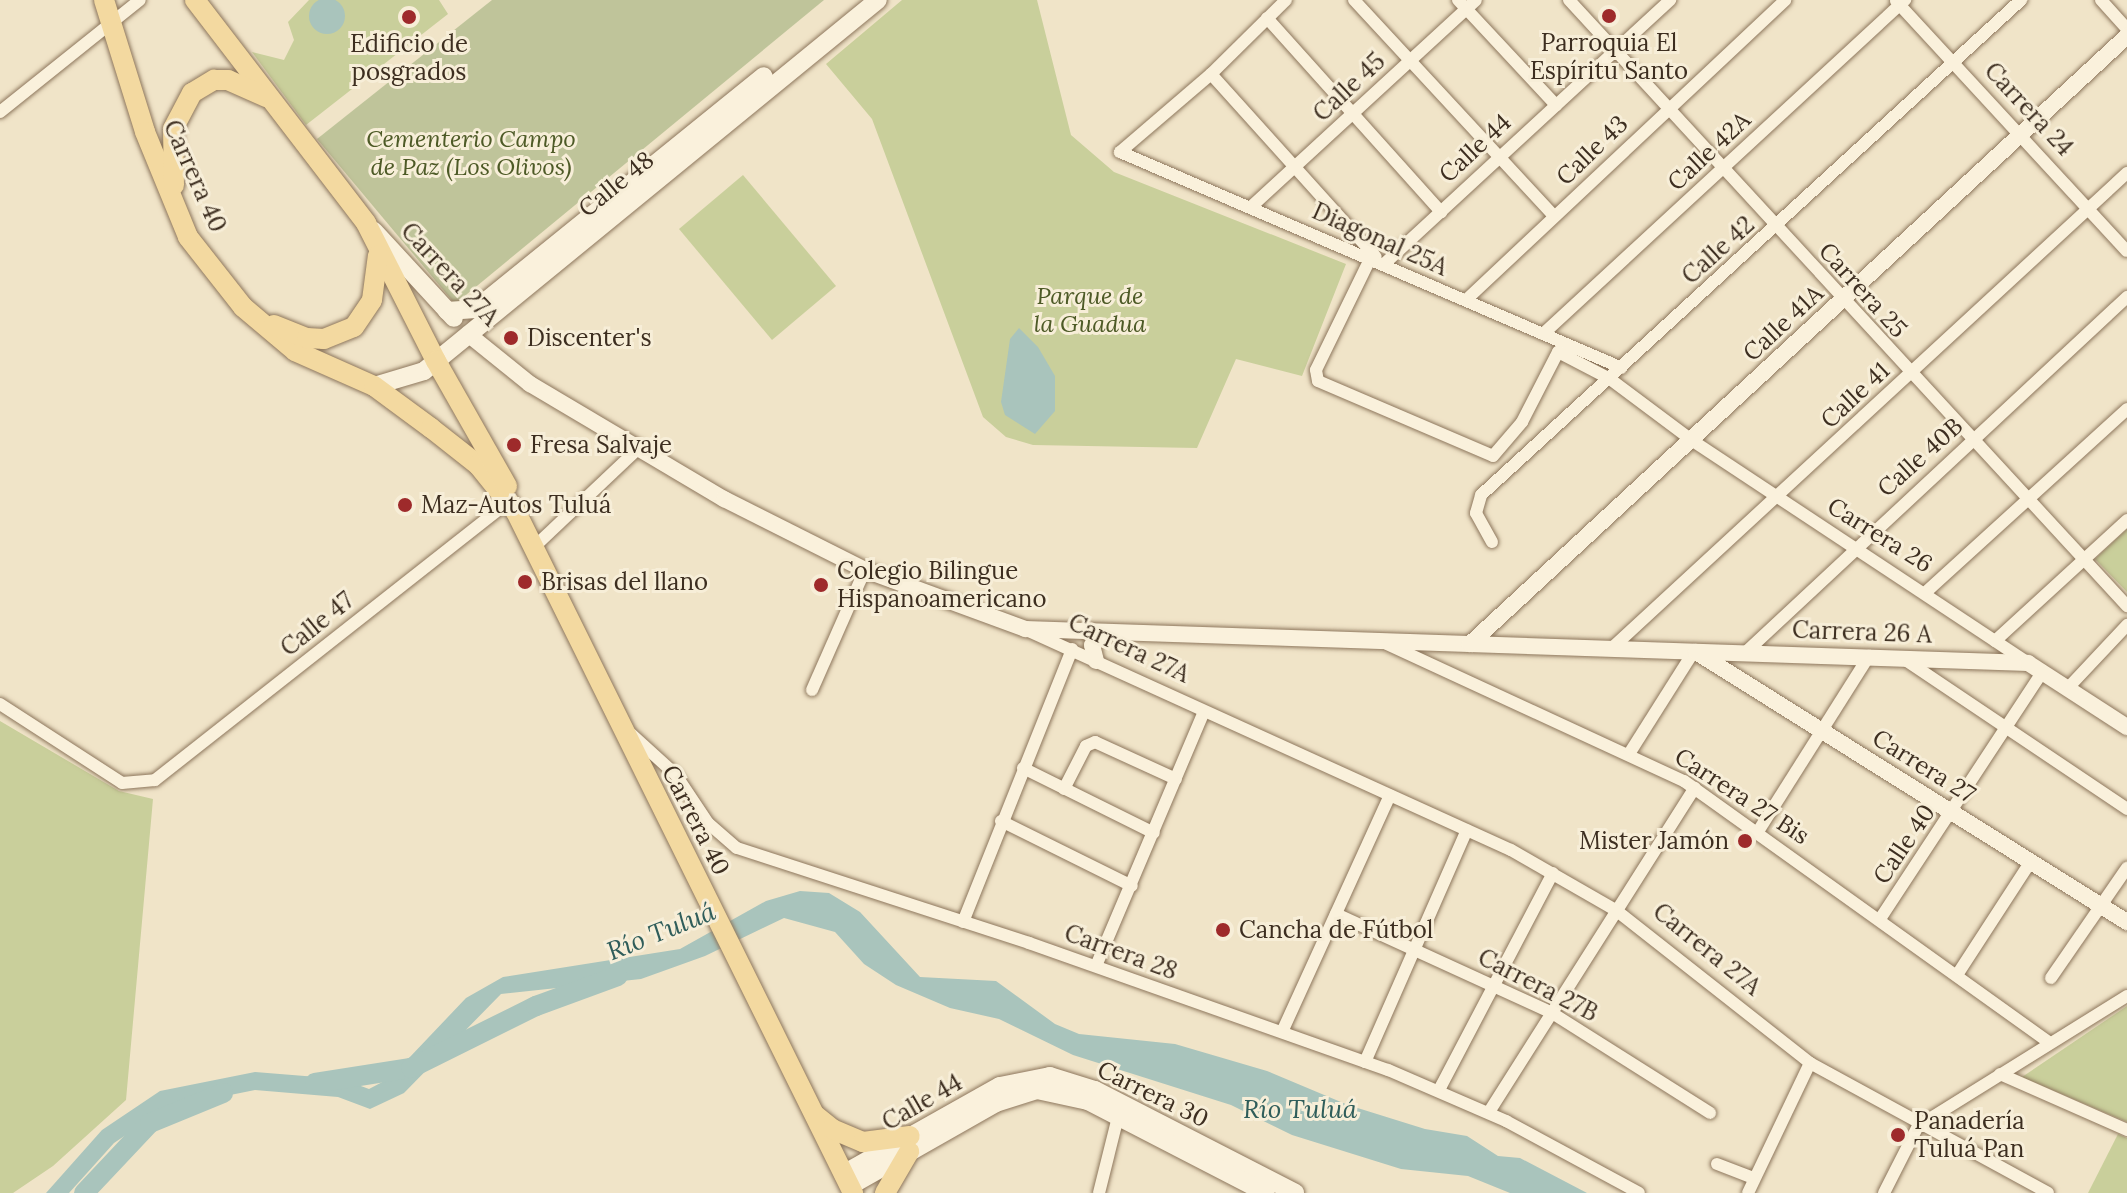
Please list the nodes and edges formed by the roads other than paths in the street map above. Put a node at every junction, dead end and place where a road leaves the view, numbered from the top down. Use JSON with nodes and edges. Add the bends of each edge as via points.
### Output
{"nodes":[{"id":1,"x":104,"y":0,"type":"edge"},
{"id":2,"x":140,"y":0,"type":"edge"},
{"id":3,"x":195,"y":0,"type":"edge"},
{"id":4,"x":858,"y":0,"type":"edge"},
{"id":5,"x":878,"y":0,"type":"edge"},
{"id":6,"x":1286,"y":0,"type":"edge"},
{"id":7,"x":1354,"y":0,"type":"edge"},
{"id":8,"x":1569,"y":0,"type":"edge"},
{"id":9,"x":1670,"y":0,"type":"edge"},
{"id":10,"x":1785,"y":0,"type":"edge"},
{"id":11,"x":2021,"y":0,"type":"edge"},
{"id":12,"x":2101,"y":0,"type":"edge"},
{"id":13,"x":1900,"y":2,"type":"edge"},
{"id":14,"x":1467,"y":3,"type":"edge"},
{"id":15,"x":1267,"y":18,"type":"junction"},
{"id":16,"x":111,"y":22,"type":"junction"},
{"id":17,"x":2127,"y":29,"type":"edge"},
{"id":18,"x":2127,"y":36,"type":"edge"},
{"id":19,"x":1616,"y":50,"type":"junction"},
{"id":20,"x":238,"y":53,"type":"junction"},
{"id":21,"x":1409,"y":62,"type":"junction"},
{"id":22,"x":1954,"y":62,"type":"junction"},
{"id":23,"x":1211,"y":74,"type":"junction"},
{"id":24,"x":203,"y":84,"type":"junction"},
{"id":25,"x":276,"y":104,"type":"junction"},
{"id":26,"x":1556,"y":105,"type":"junction"},
{"id":27,"x":1668,"y":108,"type":"junction"},
{"id":28,"x":0,"y":112,"type":"edge"},
{"id":29,"x":1351,"y":115,"type":"junction"},
{"id":30,"x":2023,"y":133,"type":"junction"},
{"id":31,"x":1499,"y":158,"type":"junction"},
{"id":32,"x":1296,"y":166,"type":"junction"},
{"id":33,"x":1723,"y":167,"type":"junction"},
{"id":34,"x":2127,"y":173,"type":"edge"},
{"id":35,"x":1252,"y":206,"type":"junction"},
{"id":36,"x":2089,"y":208,"type":"junction"},
{"id":37,"x":1441,"y":212,"type":"junction"},
{"id":38,"x":1554,"y":216,"type":"junction"},
{"id":39,"x":366,"y":223,"type":"junction"},
{"id":40,"x":1777,"y":227,"type":"junction"},
{"id":41,"x":188,"y":237,"type":"junction"},
{"id":42,"x":2127,"y":251,"type":"edge"},
{"id":43,"x":378,"y":254,"type":"junction"},
{"id":44,"x":1371,"y":256,"type":"junction"},
{"id":45,"x":1383,"y":265,"type":"junction"},
{"id":46,"x":2127,"y":297,"type":"edge"},
{"id":47,"x":1844,"y":299,"type":"junction"},
{"id":48,"x":1466,"y":300,"type":"junction"},
{"id":49,"x":243,"y":307,"type":"junction"},
{"id":50,"x":447,"y":311,"type":"junction"},
{"id":51,"x":468,"y":334,"type":"junction"},
{"id":52,"x":1543,"y":334,"type":"junction"},
{"id":53,"x":436,"y":361,"type":"junction"},
{"id":54,"x":1622,"y":368,"type":"junction"},
{"id":55,"x":1909,"y":374,"type":"junction"},
{"id":56,"x":1610,"y":379,"type":"junction"},
{"id":57,"x":374,"y":386,"type":"junction"},
{"id":58,"x":2127,"y":409,"type":"edge"},
{"id":59,"x":1693,"y":441,"type":"junction"},
{"id":60,"x":1971,"y":441,"type":"junction"},
{"id":61,"x":640,"y":447,"type":"junction"},
{"id":62,"x":1777,"y":498,"type":"junction"},
{"id":63,"x":2027,"y":502,"type":"junction"},
{"id":64,"x":512,"y":504,"type":"junction"},
{"id":65,"x":2127,"y":520,"type":"edge"},
{"id":66,"x":1492,"y":542,"type":"dead end"},
{"id":67,"x":1855,"y":546,"type":"junction"},
{"id":68,"x":532,"y":549,"type":"junction"},
{"id":69,"x":2082,"y":560,"type":"junction"},
{"id":70,"x":865,"y":570,"type":"junction"},
{"id":71,"x":1926,"y":592,"type":"junction"},
{"id":72,"x":2127,"y":606,"type":"edge"},
{"id":73,"x":2127,"y":625,"type":"edge"},
{"id":74,"x":1025,"y":629,"type":"junction"},
{"id":75,"x":1105,"y":632,"type":"junction"},
{"id":76,"x":1379,"y":641,"type":"junction"},
{"id":77,"x":1995,"y":641,"type":"junction"},
{"id":78,"x":1470,"y":644,"type":"junction"},
{"id":79,"x":1612,"y":648,"type":"junction"},
{"id":80,"x":1072,"y":649,"type":"junction"},
{"id":81,"x":1694,"y":651,"type":"junction"},
{"id":82,"x":1746,"y":652,"type":"junction"},
{"id":83,"x":1869,"y":656,"type":"junction"},
{"id":84,"x":1901,"y":657,"type":"junction"},
{"id":85,"x":1096,"y":661,"type":"junction"},
{"id":86,"x":2035,"y":667,"type":"junction"},
{"id":87,"x":2067,"y":689,"type":"junction"},
{"id":88,"x":812,"y":690,"type":"dead end"},
{"id":89,"x":0,"y":704,"type":"edge"},
{"id":90,"x":1204,"y":712,"type":"junction"},
{"id":91,"x":619,"y":723,"type":"junction"},
{"id":92,"x":2127,"y":727,"type":"edge"},
{"id":93,"x":2004,"y":729,"type":"junction"},
{"id":94,"x":1823,"y":730,"type":"junction"},
{"id":95,"x":1629,"y":754,"type":"junction"},
{"id":96,"x":1023,"y":768,"type":"junction"},
{"id":97,"x":1176,"y":779,"type":"junction"},
{"id":98,"x":1695,"y":788,"type":"junction"},
{"id":99,"x":1064,"y":789,"type":"junction"},
{"id":100,"x":1390,"y":795,"type":"junction"},
{"id":101,"x":2127,"y":809,"type":"edge"},
{"id":102,"x":1951,"y":812,"type":"junction"},
{"id":103,"x":1001,"y":821,"type":"junction"},
{"id":104,"x":1467,"y":830,"type":"junction"},
{"id":105,"x":1759,"y":830,"type":"junction"},
{"id":106,"x":1154,"y":833,"type":"junction"},
{"id":107,"x":2031,"y":861,"type":"junction"},
{"id":108,"x":2127,"y":868,"type":"edge"},
{"id":109,"x":1553,"y":873,"type":"junction"},
{"id":110,"x":1132,"y":886,"type":"junction"},
{"id":111,"x":2101,"y":906,"type":"junction"},
{"id":112,"x":1617,"y":911,"type":"junction"},
{"id":113,"x":1336,"y":914,"type":"junction"},
{"id":114,"x":1880,"y":919,"type":"junction"},
{"id":115,"x":963,"y":922,"type":"junction"},
{"id":116,"x":2127,"y":922,"type":"edge"},
{"id":117,"x":1414,"y":950,"type":"junction"},
{"id":118,"x":1096,"y":966,"type":"junction"},
{"id":119,"x":1957,"y":975,"type":"junction"},
{"id":120,"x":2051,"y":978,"type":"dead end"},
{"id":121,"x":1491,"y":985,"type":"junction"},
{"id":122,"x":2127,"y":996,"type":"edge"},
{"id":123,"x":1552,"y":1013,"type":"junction"},
{"id":124,"x":1282,"y":1032,"type":"junction"},
{"id":125,"x":2049,"y":1042,"type":"junction"},
{"id":126,"x":1365,"y":1062,"type":"junction"},
{"id":127,"x":1810,"y":1063,"type":"junction"},
{"id":128,"x":2000,"y":1074,"type":"junction"},
{"id":129,"x":1028,"y":1084,"type":"joint"},
{"id":130,"x":1056,"y":1084,"type":"junction"},
{"id":131,"x":1439,"y":1090,"type":"junction"},
{"id":132,"x":808,"y":1108,"type":"junction"},
{"id":133,"x":1489,"y":1112,"type":"junction"},
{"id":134,"x":1710,"y":1113,"type":"dead end"},
{"id":135,"x":1118,"y":1117,"type":"junction"},
{"id":136,"x":1918,"y":1126,"type":"junction"},
{"id":137,"x":2127,"y":1130,"type":"edge"},
{"id":138,"x":910,"y":1144,"type":"junction"},
{"id":139,"x":1717,"y":1164,"type":"dead end"},
{"id":140,"x":1754,"y":1178,"type":"junction"},
{"id":141,"x":849,"y":1184,"type":"edge"},
{"id":142,"x":1265,"y":1188,"type":"edge"},
{"id":143,"x":885,"y":1193,"type":"edge"},
{"id":144,"x":1099,"y":1193,"type":"edge"},
{"id":145,"x":1295,"y":1193,"type":"edge"},
{"id":146,"x":1639,"y":1193,"type":"edge"},
{"id":147,"x":1748,"y":1193,"type":"edge"},
{"id":148,"x":1884,"y":1193,"type":"edge"},
{"id":149,"x":2048,"y":1193,"type":"edge"}],
"edges":[{"from":1,"to":16,"type":"main road","name":"Carrera 40"},
{"from":2,"to":16,"type":"street"},
{"from":3,"to":20,"type":"main road","name":"Carrera 27A"},
{"from":4,"to":50,"type":"main road","name":"Calle 48","via":[[476,309]]},
{"from":5,"to":51,"type":"main road","name":"Calle 48"},
{"from":6,"to":15,"type":"street"},
{"from":7,"to":21,"type":"street"},
{"from":8,"to":19,"type":"street","name":"Carrera 25"},
{"from":9,"to":19,"type":"street","name":"Calle 44"},
{"from":10,"to":27,"type":"street","name":"Calle 43"},
{"from":11,"to":22,"type":"street","name":"Calle 42"},
{"from":12,"to":17,"type":"street"},
{"from":13,"to":22,"type":"street","name":"Carrera 24"},
{"from":13,"to":33,"type":"street","name":"Calle 42A"},
{"from":14,"to":21,"type":"street","name":"Calle 45"},
{"from":14,"to":26,"type":"street"},
{"from":15,"to":23,"type":"street"},
{"from":15,"to":29,"type":"street"},
{"from":16,"to":28,"type":"street"},
{"from":16,"to":41,"type":"main road","name":"Carrera 40","via":[[145,132]]},
{"from":18,"to":30,"type":"street","name":"Calle 41A"},
{"from":19,"to":26,"type":"street","name":"Calle 44"},
{"from":19,"to":27,"type":"street","name":"Carrera 25"},
{"from":20,"to":24,"type":"main road"},
{"from":20,"to":25,"type":"main road","name":"Carrera 27A"},
{"from":21,"to":29,"type":"street","name":"Calle 45"},
{"from":21,"to":31,"type":"street"},
{"from":22,"to":30,"type":"street","name":"Carrera 24"},
{"from":22,"to":40,"type":"street","name":"Calle 42"},
{"from":23,"to":32,"type":"street"},
{"from":23,"to":35,"type":"street","name":"Diagonal 25A","via":[[1120,152]]},
{"from":24,"to":25,"type":"main road","via":[[241,82]]},
{"from":24,"to":41,"type":"main road","via":[[177,117],[171,146],[174,189]]},
{"from":25,"to":39,"type":"main road","name":"Carrera 27A"},
{"from":26,"to":31,"type":"street","name":"Calle 44"},
{"from":27,"to":33,"type":"street","name":"Carrera 25"},
{"from":27,"to":38,"type":"street","name":"Calle 43"},
{"from":29,"to":32,"type":"street","name":"Calle 45"},
{"from":29,"to":37,"type":"street"},
{"from":30,"to":36,"type":"street","name":"Carrera 24"},
{"from":30,"to":47,"type":"street","name":"Calle 41A"},
{"from":31,"to":37,"type":"street","name":"Calle 44"},
{"from":31,"to":38,"type":"street"},
{"from":32,"to":35,"type":"street","name":"Calle 45"},
{"from":32,"to":44,"type":"street"},
{"from":33,"to":40,"type":"street","name":"Carrera 25"},
{"from":33,"to":52,"type":"street","name":"Calle 42A"},
{"from":34,"to":36,"type":"street","name":"Calle 41"},
{"from":35,"to":44,"type":"street","name":"Diagonal 25A"},
{"from":36,"to":42,"type":"street","name":"Carrera 24"},
{"from":36,"to":55,"type":"street","name":"Calle 41"},
{"from":37,"to":45,"type":"street","name":"Calle 44"},
{"from":38,"to":48,"type":"street","name":"Calle 43"},
{"from":39,"to":43,"type":"main road","name":"Carrera 40"},
{"from":39,"to":50,"type":"main road","name":"Carrera 27A"},
{"from":40,"to":47,"type":"street","name":"Carrera 25"},
{"from":40,"to":54,"type":"street","name":"Calle 42"},
{"from":41,"to":49,"type":"main road","name":"Carrera 40"},
{"from":43,"to":49,"type":"main road","via":[[372,300],[354,327],[341,335],[298,336]]},
{"from":43,"to":53,"type":"main road","name":"Carrera 40"},
{"from":44,"to":45,"type":"street","name":"Diagonal 25A"},
{"from":44,"to":56,"type":"street","name":"Carrera 26","via":[[1316,370],[1318,381],[1493,456],[1522,422],[1555,352]]},
{"from":45,"to":48,"type":"street","name":"Diagonal 25A"},
{"from":46,"to":60,"type":"street","name":"Calle 40B"},
{"from":47,"to":55,"type":"street","name":"Carrera 25"},
{"from":47,"to":59,"type":"street","name":"Calle 41A"},
{"from":48,"to":52,"type":"street","name":"Diagonal 25A"},
{"from":49,"to":57,"type":"main road","name":"Carrera 40","via":[[295,351]]},
{"from":50,"to":51,"type":"main road","name":"Carrera 27A"},
{"from":51,"to":53,"type":"main road","name":"Calle 48"},
{"from":51,"to":61,"type":"street","name":"Carrera 27A","via":[[530,384]]},
{"from":52,"to":54,"type":"street","name":"Diagonal 25A"},
{"from":53,"to":57,"type":"main road","name":"Calle 48","via":[[411,377]]},
{"from":53,"to":64,"type":"main road","name":"Carrera 40"},
{"from":54,"to":56,"type":"street","name":"Calle 42"},
{"from":55,"to":60,"type":"street","name":"Carrera 25"},
{"from":55,"to":62,"type":"street","name":"Calle 41"},
{"from":56,"to":59,"type":"street","name":"Carrera 26"},
{"from":56,"to":66,"type":"street","name":"Calle 42","via":[[1478,500],[1476,513]]},
{"from":57,"to":64,"type":"main road","name":"Carrera 40","via":[[478,465]]},
{"from":58,"to":63,"type":"street"},
{"from":59,"to":62,"type":"street","name":"Carrera 26"},
{"from":59,"to":78,"type":"street","name":"Calle 41A"},
{"from":60,"to":63,"type":"street","name":"Carrera 25"},
{"from":60,"to":67,"type":"street","name":"Calle 40B"},
{"from":61,"to":68,"type":"street"},
{"from":61,"to":70,"type":"street","name":"Carrera 27A","via":[[724,499]]},
{"from":62,"to":67,"type":"street","name":"Carrera 26"},
{"from":62,"to":79,"type":"street","name":"Calle 41"},
{"from":63,"to":69,"type":"street","name":"Carrera 25"},
{"from":63,"to":71,"type":"street"},
{"from":64,"to":68,"type":"main road","name":"Carrera 40"},
{"from":64,"to":89,"type":"street","name":"Calle 47","via":[[173,770],[148,783],[122,783]]},
{"from":65,"to":69,"type":"street"},
{"from":67,"to":71,"type":"street","name":"Carrera 26"},
{"from":67,"to":82,"type":"street","name":"Calle 40B"},
{"from":68,"to":91,"type":"main road","name":"Carrera 40"},
{"from":69,"to":72,"type":"street","name":"Carrera 25"},
{"from":69,"to":77,"type":"street"},
{"from":70,"to":74,"type":"street","name":"Carrera 27A"},
{"from":70,"to":88,"type":"street"},
{"from":71,"to":77,"type":"street","name":"Carrera 26"},
{"from":73,"to":87,"type":"street"},
{"from":74,"to":75,"type":"street","name":"Carrera 26 A"},
{"from":74,"to":80,"type":"street","name":"Carrera 27A"},
{"from":75,"to":76,"type":"street","name":"Carrera 26 A"},
{"from":75,"to":85,"type":"street","via":[[1092,645]]},
{"from":76,"to":78,"type":"street","name":"Carrera 26 A"},
{"from":76,"to":95,"type":"street","name":"Carrera 27 Bis"},
{"from":77,"to":86,"type":"street","name":"Carrera 26"},
{"from":78,"to":79,"type":"street","name":"Carrera 26 A"},
{"from":79,"to":81,"type":"street","name":"Carrera 26 A"},
{"from":80,"to":85,"type":"street","name":"Carrera 27A"},
{"from":80,"to":96,"type":"street"},
{"from":81,"to":82,"type":"street","name":"Carrera 26 A"},
{"from":81,"to":94,"type":"street","name":"Carrera 27"},
{"from":81,"to":95,"type":"street"},
{"from":82,"to":83,"type":"street","name":"Carrera 26 A"},
{"from":83,"to":84,"type":"street","name":"Carrera 26 A"},
{"from":83,"to":94,"type":"street"},
{"from":84,"to":86,"type":"street","name":"Carrera 26 A"},
{"from":84,"to":93,"type":"street"},
{"from":85,"to":90,"type":"street","name":"Carrera 27A"},
{"from":86,"to":87,"type":"street","name":"Carrera 26"},
{"from":86,"to":93,"type":"street","name":"Calle 40"},
{"from":87,"to":92,"type":"street","name":"Carrera 26"},
{"from":90,"to":97,"type":"street"},
{"from":90,"to":100,"type":"street","name":"Carrera 27A"},
{"from":91,"to":115,"type":"street","name":"Carrera 28","via":[[676,775],[708,823],[737,848]]},
{"from":91,"to":132,"type":"main road","name":"Carrera 40"},
{"from":93,"to":101,"type":"street"},
{"from":93,"to":102,"type":"street","name":"Calle 40"},
{"from":94,"to":102,"type":"street","name":"Carrera 27"},
{"from":94,"to":105,"type":"street"},
{"from":95,"to":98,"type":"street","name":"Carrera 27 Bis"},
{"from":96,"to":99,"type":"street"},
{"from":96,"to":103,"type":"street"},
{"from":97,"to":99,"type":"street","via":[[1095,742],[1086,746]]},
{"from":97,"to":106,"type":"street"},
{"from":98,"to":105,"type":"street","name":"Carrera 27 Bis"},
{"from":98,"to":112,"type":"street"},
{"from":99,"to":106,"type":"street"},
{"from":100,"to":104,"type":"street","name":"Carrera 27A"},
{"from":100,"to":113,"type":"street"},
{"from":102,"to":107,"type":"street","name":"Carrera 27"},
{"from":102,"to":114,"type":"street","name":"Calle 40"},
{"from":103,"to":110,"type":"street"},
{"from":103,"to":115,"type":"street"},
{"from":104,"to":109,"type":"street","name":"Carrera 27A"},
{"from":104,"to":117,"type":"street"},
{"from":105,"to":114,"type":"street","name":"Carrera 27 Bis"},
{"from":106,"to":110,"type":"street"},
{"from":107,"to":111,"type":"street","name":"Carrera 27"},
{"from":107,"to":119,"type":"street"},
{"from":108,"to":111,"type":"street"},
{"from":109,"to":112,"type":"street","name":"Carrera 27A"},
{"from":109,"to":121,"type":"street"},
{"from":110,"to":118,"type":"street"},
{"from":111,"to":116,"type":"street","name":"Carrera 27"},
{"from":111,"to":120,"type":"street"},
{"from":112,"to":123,"type":"street"},
{"from":112,"to":127,"type":"street","name":"Carrera 27A"},
{"from":113,"to":117,"type":"street","name":"Carrera 27B"},
{"from":113,"to":124,"type":"street"},
{"from":114,"to":119,"type":"street","name":"Carrera 27 Bis"},
{"from":115,"to":118,"type":"street","name":"Carrera 28"},
{"from":117,"to":121,"type":"street","name":"Carrera 27B"},
{"from":117,"to":126,"type":"street"},
{"from":118,"to":124,"type":"street","name":"Carrera 28"},
{"from":119,"to":125,"type":"street","name":"Carrera 27 Bis"},
{"from":121,"to":123,"type":"street","name":"Carrera 27B"},
{"from":121,"to":131,"type":"street"},
{"from":122,"to":125,"type":"street"},
{"from":123,"to":133,"type":"street"},
{"from":123,"to":134,"type":"street","name":"Carrera 27B"},
{"from":124,"to":126,"type":"street","name":"Carrera 28"},
{"from":125,"to":128,"type":"street"},
{"from":126,"to":131,"type":"street","name":"Carrera 28"},
{"from":127,"to":136,"type":"street","name":"Carrera 27A"},
{"from":127,"to":140,"type":"street"},
{"from":128,"to":136,"type":"street"},
{"from":128,"to":137,"type":"street"},
{"from":129,"to":130,"type":"main road","name":"Carrera 30"},
{"from":129,"to":138,"type":"main road","name":"Calle 44"},
{"from":130,"to":135,"type":"main road","name":"Carrera 30"},
{"from":130,"to":142,"type":"main road","name":"Carrera 30","via":[[1109,1097]]},
{"from":131,"to":133,"type":"street","name":"Carrera 28"},
{"from":132,"to":138,"type":"main road","via":[[832,1129],[863,1142]]},
{"from":132,"to":141,"type":"main road","name":"Carrera 40"},
{"from":133,"to":146,"type":"street","name":"Carrera 28"},
{"from":135,"to":142,"type":"main road","name":"Carrera 30"},
{"from":135,"to":144,"type":"street"},
{"from":136,"to":148,"type":"street"},
{"from":136,"to":149,"type":"street","name":"Carrera 27A"},
{"from":138,"to":141,"type":"main road","name":"Calle 44"},
{"from":138,"to":143,"type":"main road"},
{"from":139,"to":140,"type":"street"},
{"from":140,"to":147,"type":"street"},
{"from":142,"to":145,"type":"main road","name":"Carrera 30"}]}
